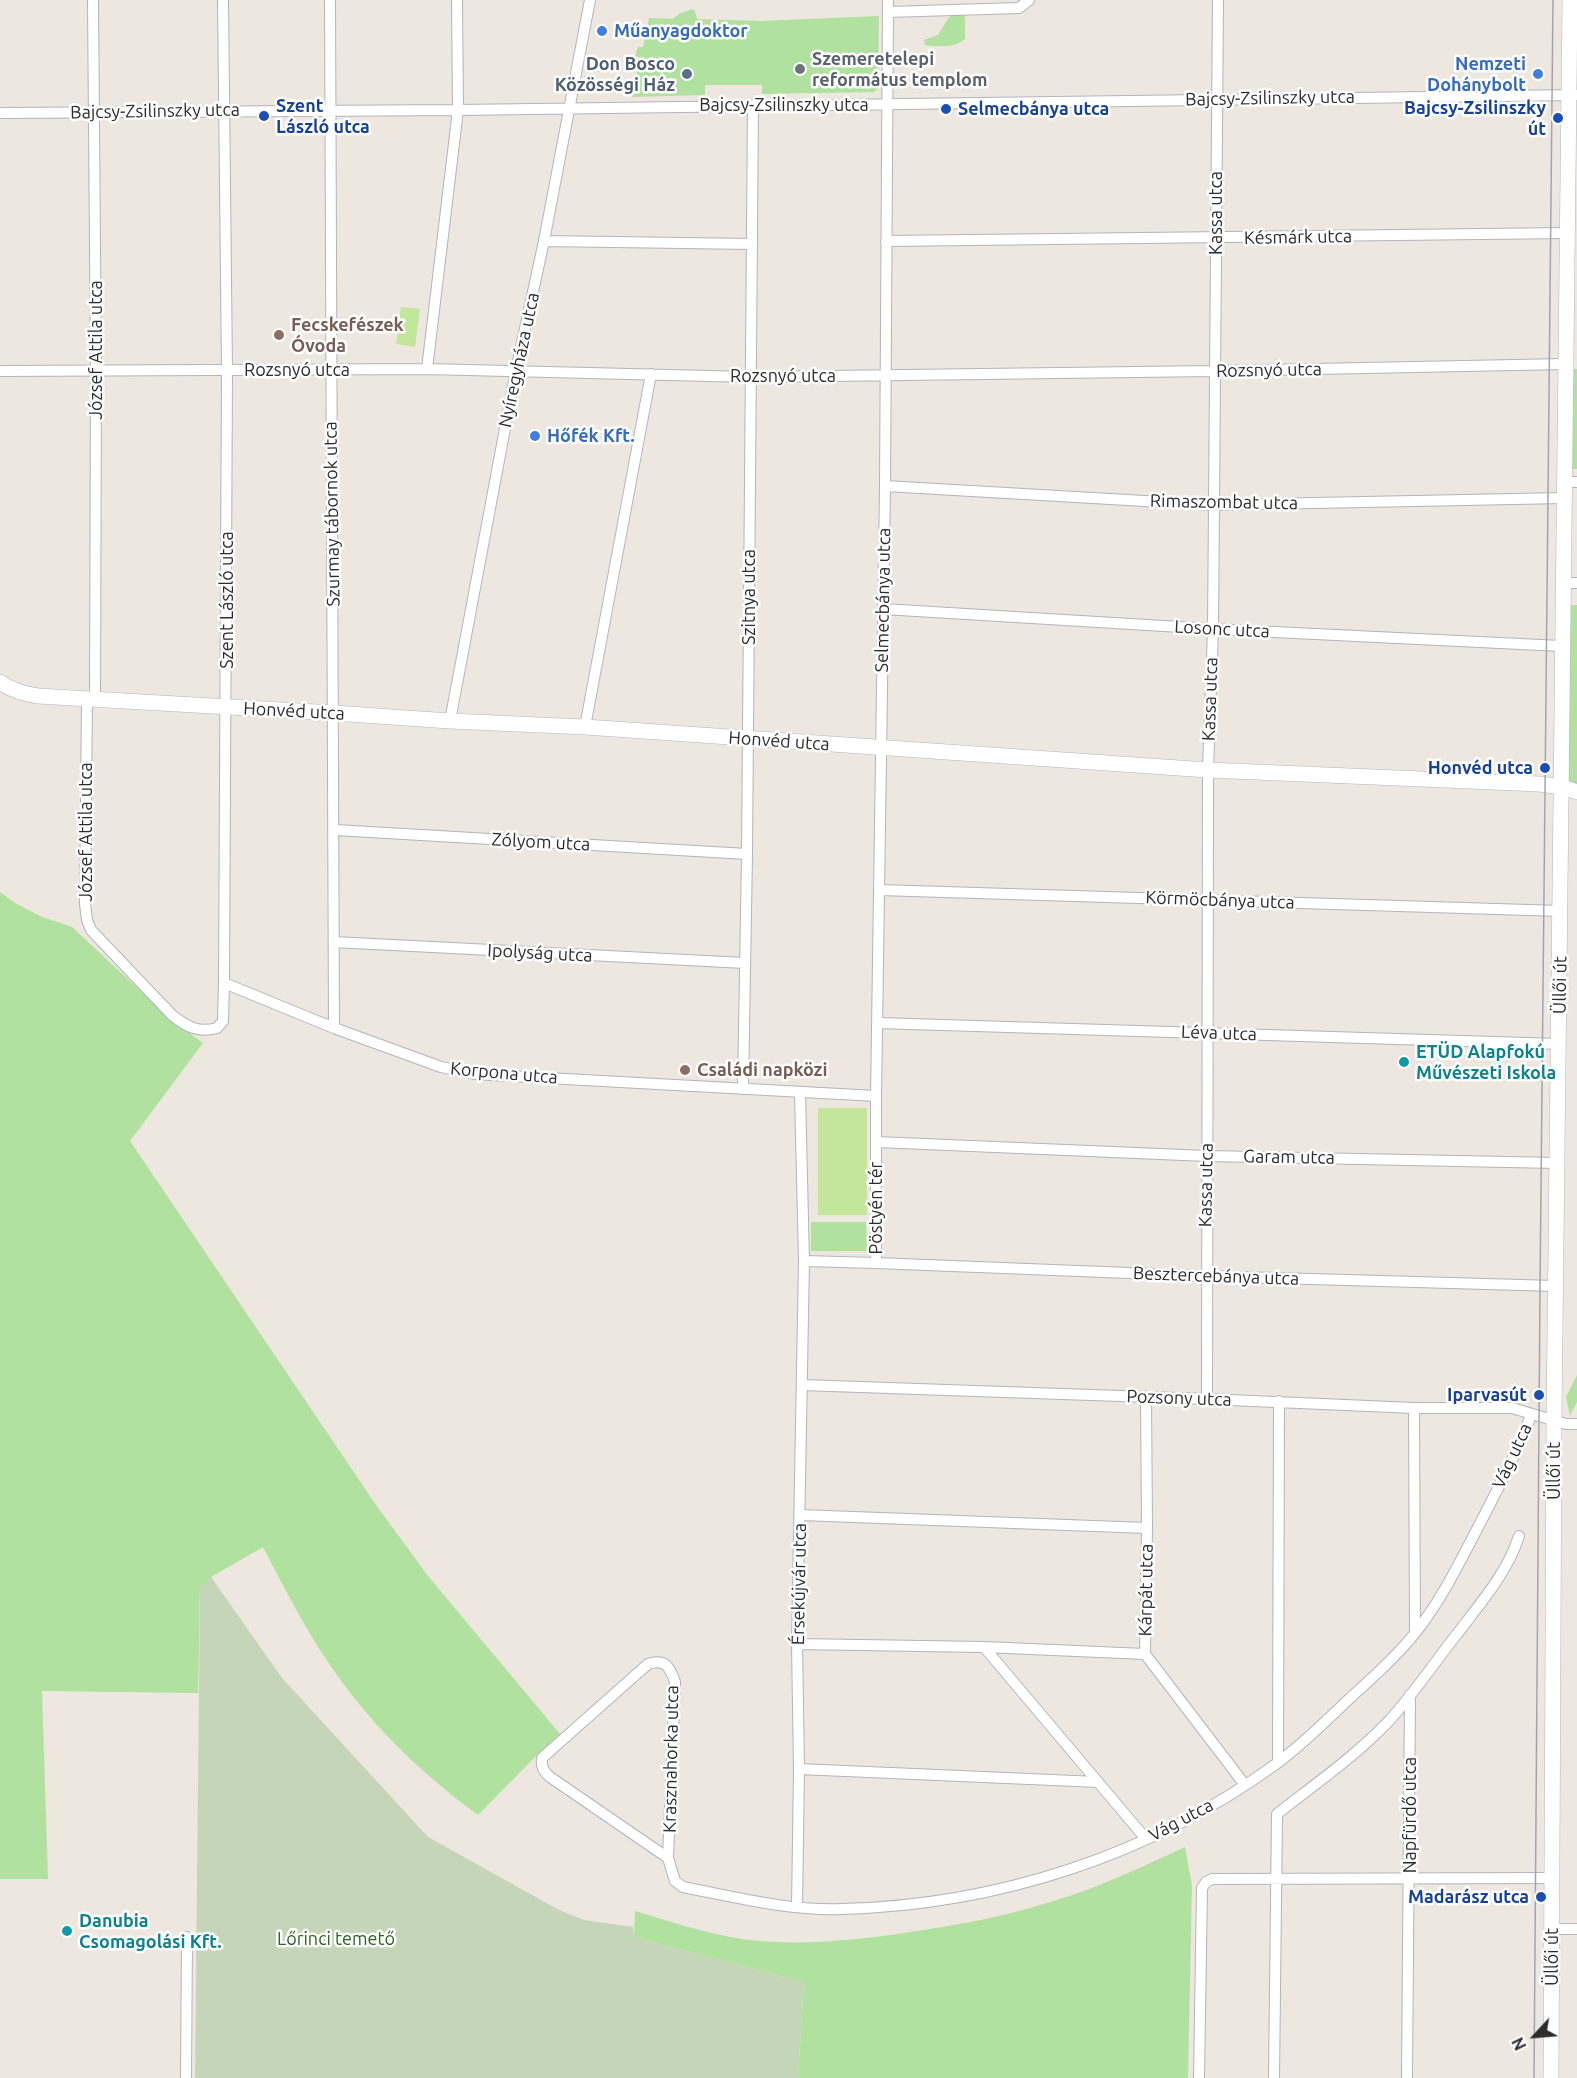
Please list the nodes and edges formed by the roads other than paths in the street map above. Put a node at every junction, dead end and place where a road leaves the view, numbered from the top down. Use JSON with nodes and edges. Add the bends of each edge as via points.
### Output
{"nodes":[{"id":1,"x":93,"y":0,"type":"edge"},
{"id":2,"x":223,"y":0,"type":"edge"},
{"id":3,"x":330,"y":0,"type":"edge"},
{"id":4,"x":457,"y":0,"type":"edge"},
{"id":5,"x":590,"y":0,"type":"edge"},
{"id":6,"x":888,"y":0,"type":"edge"},
{"id":7,"x":1029,"y":0,"type":"edge"},
{"id":8,"x":1218,"y":0,"type":"edge"},
{"id":9,"x":1570,"y":0,"type":"edge"},
{"id":10,"x":888,"y":12,"type":"junction"},
{"id":11,"x":1573,"y":95,"type":"edge"},
{"id":12,"x":1216,"y":99,"type":"junction"},
{"id":13,"x":888,"y":104,"type":"junction"},
{"id":14,"x":753,"y":105,"type":"junction"},
{"id":15,"x":569,"y":107,"type":"junction"},
{"id":16,"x":331,"y":110,"type":"junction"},
{"id":17,"x":458,"y":110,"type":"junction"},
{"id":18,"x":224,"y":111,"type":"junction"},
{"id":19,"x":94,"y":112,"type":"junction"},
{"id":20,"x":0,"y":113,"type":"edge"},
{"id":21,"x":1567,"y":233,"type":"junction"},
{"id":22,"x":1216,"y":238,"type":"junction"},
{"id":23,"x":544,"y":241,"type":"junction"},
{"id":24,"x":886,"y":242,"type":"junction"},
{"id":25,"x":752,"y":244,"type":"junction"},
{"id":26,"x":1566,"y":364,"type":"junction"},
{"id":27,"x":96,"y":369,"type":"junction"},
{"id":28,"x":427,"y":369,"type":"junction"},
{"id":29,"x":227,"y":370,"type":"junction"},
{"id":30,"x":331,"y":370,"type":"junction"},
{"id":31,"x":516,"y":370,"type":"junction"},
{"id":32,"x":0,"y":371,"type":"edge"},
{"id":33,"x":1214,"y":371,"type":"junction"},
{"id":34,"x":651,"y":374,"type":"junction"},
{"id":35,"x":885,"y":375,"type":"junction"},
{"id":36,"x":750,"y":377,"type":"junction"},
{"id":37,"x":885,"y":486,"type":"junction"},
{"id":38,"x":1568,"y":488,"type":"edge"},
{"id":39,"x":1214,"y":505,"type":"junction"},
{"id":40,"x":1570,"y":583,"type":"edge"},
{"id":41,"x":883,"y":609,"type":"junction"},
{"id":42,"x":1213,"y":629,"type":"junction"},
{"id":43,"x":1561,"y":646,"type":"junction"},
{"id":44,"x":0,"y":682,"type":"edge"},
{"id":45,"x":91,"y":700,"type":"junction"},
{"id":46,"x":227,"y":707,"type":"junction"},
{"id":47,"x":334,"y":713,"type":"junction"},
{"id":48,"x":450,"y":721,"type":"junction"},
{"id":49,"x":585,"y":727,"type":"junction"},
{"id":50,"x":748,"y":739,"type":"junction"},
{"id":51,"x":881,"y":748,"type":"junction"},
{"id":52,"x":1208,"y":770,"type":"junction"},
{"id":53,"x":1562,"y":787,"type":"junction"},
{"id":54,"x":1577,"y":792,"type":"edge"},
{"id":55,"x":335,"y":830,"type":"junction"},
{"id":56,"x":747,"y":854,"type":"junction"},
{"id":57,"x":879,"y":890,"type":"junction"},
{"id":58,"x":1209,"y":900,"type":"junction"},
{"id":59,"x":1561,"y":911,"type":"junction"},
{"id":60,"x":334,"y":942,"type":"junction"},
{"id":61,"x":745,"y":963,"type":"junction"},
{"id":62,"x":224,"y":983,"type":"junction"},
{"id":63,"x":879,"y":1023,"type":"junction"},
{"id":64,"x":334,"y":1028,"type":"junction"},
{"id":65,"x":1207,"y":1033,"type":"junction"},
{"id":66,"x":1559,"y":1044,"type":"junction"},
{"id":67,"x":743,"y":1089,"type":"junction"},
{"id":68,"x":800,"y":1093,"type":"junction"},
{"id":69,"x":876,"y":1096,"type":"junction"},
{"id":70,"x":877,"y":1142,"type":"junction"},
{"id":71,"x":1207,"y":1156,"type":"junction"},
{"id":72,"x":1558,"y":1163,"type":"junction"},
{"id":73,"x":804,"y":1261,"type":"junction"},
{"id":74,"x":876,"y":1263,"type":"junction"},
{"id":75,"x":1205,"y":1276,"type":"junction"},
{"id":76,"x":1556,"y":1286,"type":"junction"},
{"id":77,"x":802,"y":1385,"type":"junction"},
{"id":78,"x":1146,"y":1397,"type":"junction"},
{"id":79,"x":1207,"y":1399,"type":"junction"},
{"id":80,"x":1279,"y":1401,"type":"junction"},
{"id":81,"x":1414,"y":1408,"type":"junction"},
{"id":82,"x":1531,"y":1415,"type":"junction"},
{"id":83,"x":1554,"y":1420,"type":"junction"},
{"id":84,"x":1577,"y":1424,"type":"edge"},
{"id":85,"x":800,"y":1515,"type":"junction"},
{"id":86,"x":1147,"y":1528,"type":"junction"},
{"id":87,"x":1519,"y":1536,"type":"dead end"},
{"id":88,"x":1415,"y":1634,"type":"junction"},
{"id":89,"x":797,"y":1644,"type":"junction"},
{"id":90,"x":984,"y":1647,"type":"junction"},
{"id":91,"x":1145,"y":1654,"type":"junction"},
{"id":92,"x":1410,"y":1695,"type":"junction"},
{"id":93,"x":1278,"y":1763,"type":"junction"},
{"id":94,"x":799,"y":1769,"type":"junction"},
{"id":95,"x":1098,"y":1782,"type":"junction"},
{"id":96,"x":1245,"y":1785,"type":"junction"},
{"id":97,"x":1146,"y":1839,"type":"junction"},
{"id":98,"x":668,"y":1858,"type":"junction"},
{"id":99,"x":1275,"y":1877,"type":"junction"},
{"id":100,"x":1552,"y":1878,"type":"junction"},
{"id":101,"x":1410,"y":1880,"type":"junction"},
{"id":102,"x":797,"y":1907,"type":"junction"},
{"id":103,"x":1552,"y":1929,"type":"junction"},
{"id":104,"x":1577,"y":1929,"type":"edge"},
{"id":105,"x":187,"y":1937,"type":"dead end"},
{"id":106,"x":186,"y":2078,"type":"edge"},
{"id":107,"x":1199,"y":2078,"type":"edge"},
{"id":108,"x":1274,"y":2078,"type":"edge"},
{"id":109,"x":1407,"y":2078,"type":"edge"},
{"id":110,"x":1551,"y":2078,"type":"edge"}],
"edges":[{"from":1,"to":19,"type":"street","name":"József Attila utca"},
{"from":2,"to":18,"type":"street","name":"Szent László utca"},
{"from":3,"to":16,"type":"street","name":"Szurmay tábornok utca"},
{"from":4,"to":17,"type":"street"},
{"from":5,"to":15,"type":"street","name":"Nyíregyháza utca"},
{"from":6,"to":10,"type":"street","name":"Selmecbánya utca"},
{"from":7,"to":10,"type":"street","via":[[1019,8]]},
{"from":8,"to":12,"type":"street","name":"Kassa utca"},
{"from":9,"to":11,"type":"main road","name":"Üllői út"},
{"from":10,"to":13,"type":"street","name":"Selmecbánya utca"},
{"from":11,"to":12,"type":"street","name":"Bajcsy-Zsilinszky utca"},
{"from":11,"to":21,"type":"main road","name":"Üllői út"},
{"from":12,"to":13,"type":"street","name":"Bajcsy-Zsilinszky utca"},
{"from":12,"to":22,"type":"street","name":"Kassa utca"},
{"from":13,"to":14,"type":"street","name":"Bajcsy-Zsilinszky utca"},
{"from":13,"to":24,"type":"street","name":"Selmecbánya utca"},
{"from":14,"to":15,"type":"street","name":"Bajcsy-Zsilinszky utca"},
{"from":14,"to":25,"type":"street","name":"Szitnya utca"},
{"from":15,"to":17,"type":"street","name":"Bajcsy-Zsilinszky utca"},
{"from":15,"to":23,"type":"street","name":"Nyíregyháza utca"},
{"from":16,"to":17,"type":"street","name":"Bajcsy-Zsilinszky utca"},
{"from":16,"to":18,"type":"street","name":"Bajcsy-Zsilinszky utca"},
{"from":16,"to":30,"type":"street","name":"Szurmay tábornok utca"},
{"from":17,"to":28,"type":"street"},
{"from":18,"to":19,"type":"street","name":"Bajcsy-Zsilinszky utca"},
{"from":18,"to":29,"type":"street","name":"Szent László utca"},
{"from":19,"to":20,"type":"street","name":"Bajcsy-Zsilinszky utca"},
{"from":19,"to":27,"type":"street","name":"József Attila utca"},
{"from":21,"to":22,"type":"street","name":"Késmárk utca"},
{"from":21,"to":26,"type":"main road","name":"Üllői út"},
{"from":22,"to":24,"type":"street","name":"Késmárk utca"},
{"from":22,"to":33,"type":"street","name":"Kassa utca"},
{"from":23,"to":25,"type":"street"},
{"from":23,"to":31,"type":"street","name":"Nyíregyháza utca"},
{"from":24,"to":35,"type":"street","name":"Selmecbánya utca"},
{"from":25,"to":36,"type":"street","name":"Szitnya utca"},
{"from":26,"to":33,"type":"street","name":"Rozsnyó utca"},
{"from":26,"to":38,"type":"main road","name":"Üllői út"},
{"from":27,"to":29,"type":"street","name":"Rozsnyó utca"},
{"from":27,"to":32,"type":"street","name":"Rozsnyó utca"},
{"from":27,"to":45,"type":"street","name":"József Attila utca"},
{"from":28,"to":30,"type":"street","name":"Rozsnyó utca"},
{"from":28,"to":31,"type":"street","name":"Rozsnyó utca"},
{"from":29,"to":30,"type":"street","name":"Rozsnyó utca"},
{"from":29,"to":46,"type":"street","name":"Szent László utca"},
{"from":30,"to":47,"type":"street","name":"Szurmay tábornok utca"},
{"from":31,"to":34,"type":"street","name":"Rozsnyó utca"},
{"from":31,"to":48,"type":"street","name":"Nyíregyháza utca"},
{"from":33,"to":35,"type":"street","name":"Rozsnyó utca"},
{"from":33,"to":39,"type":"street","name":"Kassa utca"},
{"from":34,"to":36,"type":"street","name":"Rozsnyó utca"},
{"from":34,"to":49,"type":"street"},
{"from":35,"to":36,"type":"street","name":"Rozsnyó utca"},
{"from":35,"to":37,"type":"street","name":"Selmecbánya utca"},
{"from":36,"to":50,"type":"street","name":"Szitnya utca"},
{"from":37,"to":39,"type":"street","name":"Rimaszombat utca"},
{"from":37,"to":41,"type":"street","name":"Selmecbánya utca"},
{"from":38,"to":39,"type":"street","name":"Rimaszombat utca"},
{"from":38,"to":40,"type":"main road","name":"Üllői út"},
{"from":39,"to":42,"type":"street","name":"Kassa utca"},
{"from":40,"to":43,"type":"main road","name":"Üllői út"},
{"from":41,"to":42,"type":"street","name":"Losonc utca"},
{"from":41,"to":51,"type":"street","name":"Selmecbánya utca"},
{"from":42,"to":43,"type":"street","name":"Losonc utca"},
{"from":42,"to":52,"type":"street","name":"Kassa utca"},
{"from":43,"to":53,"type":"main road","name":"Üllői út"},
{"from":44,"to":45,"type":"main road","name":"Honvéd utca","via":[[25,694]]},
{"from":45,"to":46,"type":"main road","name":"Honvéd utca"},
{"from":45,"to":62,"type":"street","name":"József Attila utca","via":[[85,904],[91,930],[186,1026],[197,1030],[217,1028],[223,1021]]},
{"from":46,"to":47,"type":"main road","name":"Honvéd utca"},
{"from":46,"to":62,"type":"street","name":"Szent László utca"},
{"from":47,"to":48,"type":"main road","name":"Honvéd utca"},
{"from":47,"to":55,"type":"street","name":"Szurmay tábornok utca"},
{"from":48,"to":49,"type":"main road","name":"Honvéd utca"},
{"from":49,"to":50,"type":"main road","name":"Honvéd utca"},
{"from":50,"to":51,"type":"main road","name":"Honvéd utca"},
{"from":50,"to":56,"type":"street","name":"Szitnya utca"},
{"from":51,"to":52,"type":"main road","name":"Honvéd utca"},
{"from":51,"to":57,"type":"street","name":"Selmecbánya utca"},
{"from":52,"to":53,"type":"main road","name":"Honvéd utca"},
{"from":52,"to":58,"type":"street","name":"Kassa utca"},
{"from":53,"to":54,"type":"main road","name":"Honvéd utca"},
{"from":53,"to":59,"type":"main road","name":"Üllői út"},
{"from":55,"to":56,"type":"street","name":"Zólyom utca"},
{"from":55,"to":60,"type":"street","name":"Szurmay tábornok utca"},
{"from":56,"to":61,"type":"street","name":"Szitnya utca"},
{"from":57,"to":58,"type":"street","name":"Körmöcbánya utca"},
{"from":57,"to":63,"type":"street","name":"Selmecbánya utca"},
{"from":58,"to":59,"type":"street","name":"Körmöcbánya utca"},
{"from":58,"to":65,"type":"street","name":"Kassa utca"},
{"from":59,"to":66,"type":"main road","name":"Üllői út"},
{"from":60,"to":61,"type":"street","name":"Ipolyság utca"},
{"from":60,"to":64,"type":"street","name":"Szurmay tábornok utca"},
{"from":61,"to":67,"type":"street","name":"Szitnya utca"},
{"from":62,"to":64,"type":"street","name":"Korpona utca"},
{"from":63,"to":65,"type":"street","name":"Léva utca"},
{"from":63,"to":69,"type":"street","name":"Selmecbánya utca"},
{"from":64,"to":67,"type":"street","name":"Korpona utca","via":[[441,1067],[474,1074]]},
{"from":65,"to":66,"type":"street","name":"Léva utca"},
{"from":65,"to":71,"type":"street","name":"Kassa utca"},
{"from":66,"to":72,"type":"main road","name":"Üllői út"},
{"from":67,"to":68,"type":"street","name":"Korpona utca"},
{"from":68,"to":69,"type":"street"},
{"from":68,"to":73,"type":"street"},
{"from":69,"to":70,"type":"street","name":"Pöstyén tér"},
{"from":70,"to":71,"type":"street","name":"Garam utca"},
{"from":70,"to":74,"type":"street","name":"Pöstyén tér"},
{"from":71,"to":72,"type":"street","name":"Garam utca"},
{"from":71,"to":75,"type":"street","name":"Kassa utca"},
{"from":72,"to":76,"type":"main road","name":"Üllői út"},
{"from":73,"to":74,"type":"street","name":"Pöstyén tér"},
{"from":73,"to":77,"type":"street","name":"Érsekújvár utca"},
{"from":74,"to":75,"type":"street","name":"Besztercebánya utca"},
{"from":75,"to":76,"type":"street","name":"Besztercebánya utca"},
{"from":75,"to":79,"type":"street","name":"Kassa utca"},
{"from":76,"to":83,"type":"main road","name":"Üllői út"},
{"from":77,"to":78,"type":"street","name":"Pozsony utca"},
{"from":77,"to":85,"type":"street","name":"Érsekújvár utca"},
{"from":78,"to":79,"type":"street","name":"Pozsony utca"},
{"from":78,"to":86,"type":"street","name":"Kárpát utca"},
{"from":79,"to":80,"type":"street","name":"Pozsony utca"},
{"from":80,"to":81,"type":"street","name":"Pozsony utca"},
{"from":80,"to":93,"type":"street"},
{"from":81,"to":82,"type":"street","name":"Pozsony utca","via":[[1512,1408]]},
{"from":81,"to":88,"type":"street"},
{"from":82,"to":83,"type":"street","name":"Pozsony utca"},
{"from":82,"to":88,"type":"street","name":"Vág utca","via":[[1453,1576]]},
{"from":83,"to":84,"type":"street","name":"Pozsony utca"},
{"from":83,"to":100,"type":"main road","name":"Üllői út"},
{"from":85,"to":86,"type":"street"},
{"from":85,"to":89,"type":"street","name":"Érsekújvár utca"},
{"from":86,"to":91,"type":"street","name":"Kárpát utca"},
{"from":87,"to":92,"type":"street","via":[[1514,1552],[1489,1593]]},
{"from":88,"to":93,"type":"street","name":"Vág utca"},
{"from":89,"to":90,"type":"street"},
{"from":89,"to":94,"type":"street","name":"Érsekújvár utca"},
{"from":90,"to":91,"type":"street"},
{"from":90,"to":95,"type":"street"},
{"from":91,"to":96,"type":"street","name":"Kárpát utca"},
{"from":92,"to":99,"type":"street","via":[[1386,1724],[1277,1814]]},
{"from":92,"to":101,"type":"street","name":"Napfürdő utca"},
{"from":93,"to":96,"type":"street","name":"Vág utca"},
{"from":94,"to":95,"type":"street"},
{"from":94,"to":102,"type":"street","name":"Érsekújvár utca"},
{"from":95,"to":97,"type":"street"},
{"from":96,"to":97,"type":"street","name":"Vág utca"},
{"from":97,"to":102,"type":"street","name":"Vág utca","via":[[1074,1869],[949,1899],[840,1909]]},
{"from":98,"to":98,"type":"street","name":"Krasznahorka utca","via":[[675,1682],[670,1669],[657,1661],[648,1664],[542,1758],[541,1764],[550,1777]]},
{"from":98,"to":102,"type":"street","name":"Vág utca","via":[[675,1881],[683,1887]]},
{"from":99,"to":101,"type":"street"},
{"from":99,"to":107,"type":"street","via":[[1212,1879],[1202,1888]]},
{"from":99,"to":108,"type":"street"},
{"from":100,"to":101,"type":"street"},
{"from":100,"to":103,"type":"main road","name":"Üllői út"},
{"from":101,"to":109,"type":"street","name":"Napfürdő utca"},
{"from":103,"to":104,"type":"street"},
{"from":103,"to":110,"type":"main road","name":"Üllői út"},
{"from":105,"to":106,"type":"street"}]}
